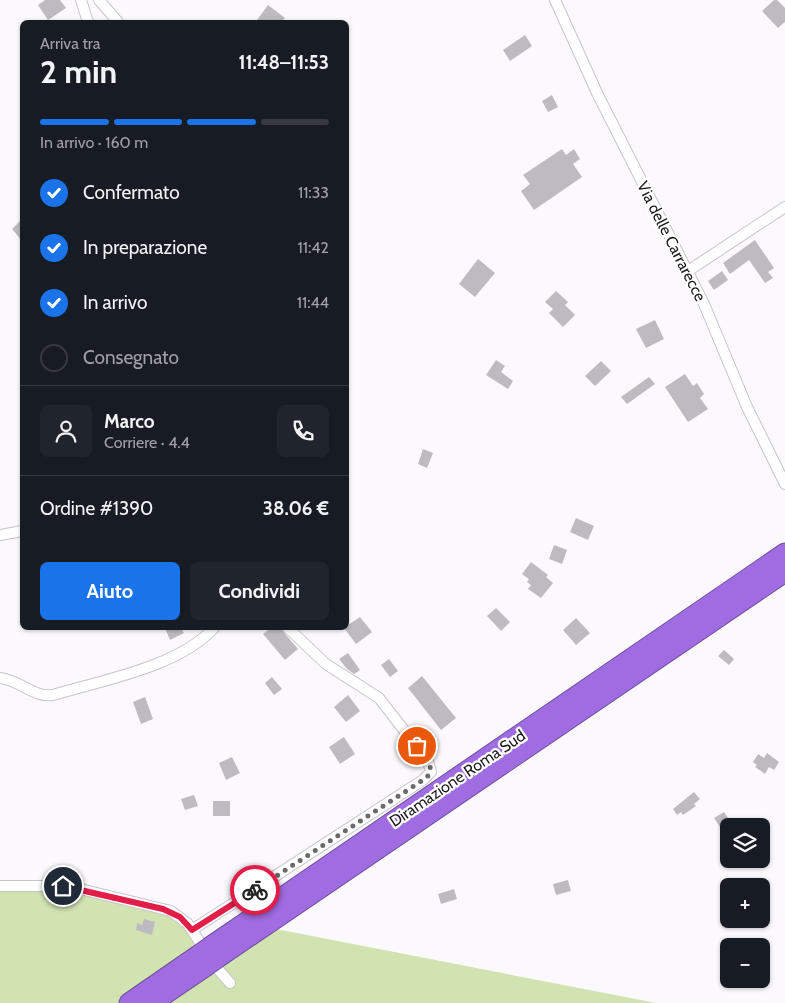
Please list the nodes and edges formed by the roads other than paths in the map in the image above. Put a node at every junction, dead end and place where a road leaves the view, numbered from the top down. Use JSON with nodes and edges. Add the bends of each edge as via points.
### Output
{"nodes":[{"id":1,"x":82,"y":0,"type":"edge"},
{"id":2,"x":99,"y":0,"type":"edge"},
{"id":3,"x":554,"y":0,"type":"edge"},
{"id":4,"x":87,"y":20,"type":"edge"},
{"id":5,"x":116,"y":20,"type":"edge"},
{"id":6,"x":785,"y":207,"type":"edge"},
{"id":7,"x":688,"y":271,"type":"junction"},
{"id":8,"x":785,"y":484,"type":"edge"},
{"id":9,"x":20,"y":531,"type":"edge"},
{"id":10,"x":0,"y":535,"type":"edge"},
{"id":11,"x":785,"y":553,"type":"edge"},
{"id":12,"x":785,"y":572,"type":"edge"},
{"id":13,"x":212,"y":630,"type":"edge"},
{"id":14,"x":290,"y":630,"type":"edge"},
{"id":15,"x":0,"y":678,"type":"edge"},
{"id":16,"x":0,"y":886,"type":"edge"},
{"id":17,"x":192,"y":930,"type":"junction"},
{"id":18,"x":208,"y":957,"type":"junction"},
{"id":19,"x":230,"y":983,"type":"dead end"},
{"id":20,"x":129,"y":1003,"type":"edge"},
{"id":21,"x":152,"y":1003,"type":"edge"}],
"edges":[{"from":1,"to":4,"type":"street"},
{"from":2,"to":5,"type":"street"},
{"from":3,"to":7,"type":"street","name":"Via delle Carrarecce","via":[[598,95]]},
{"from":6,"to":7,"type":"street"},
{"from":7,"to":8,"type":"street","name":"Via delle Carrarecce","via":[[747,407]]},
{"from":9,"to":10,"type":"street"},
{"from":11,"to":18,"type":"highway","name":"Diramazione Roma Sud"},
{"from":12,"to":18,"type":"highway","name":"Diramazione Roma Sud"},
{"from":13,"to":15,"type":"street","via":[[181,653],[53,695],[39,694],[18,682]]},
{"from":14,"to":17,"type":"street","via":[[326,664],[383,701],[428,761],[431,772]]},
{"from":16,"to":17,"type":"street","via":[[68,886],[163,909],[180,917]]},
{"from":17,"to":19,"type":"street"},
{"from":18,"to":20,"type":"highway","name":"Diramazione Roma Sud"},
{"from":18,"to":21,"type":"highway","name":"Diramazione Roma Sud"}]}
